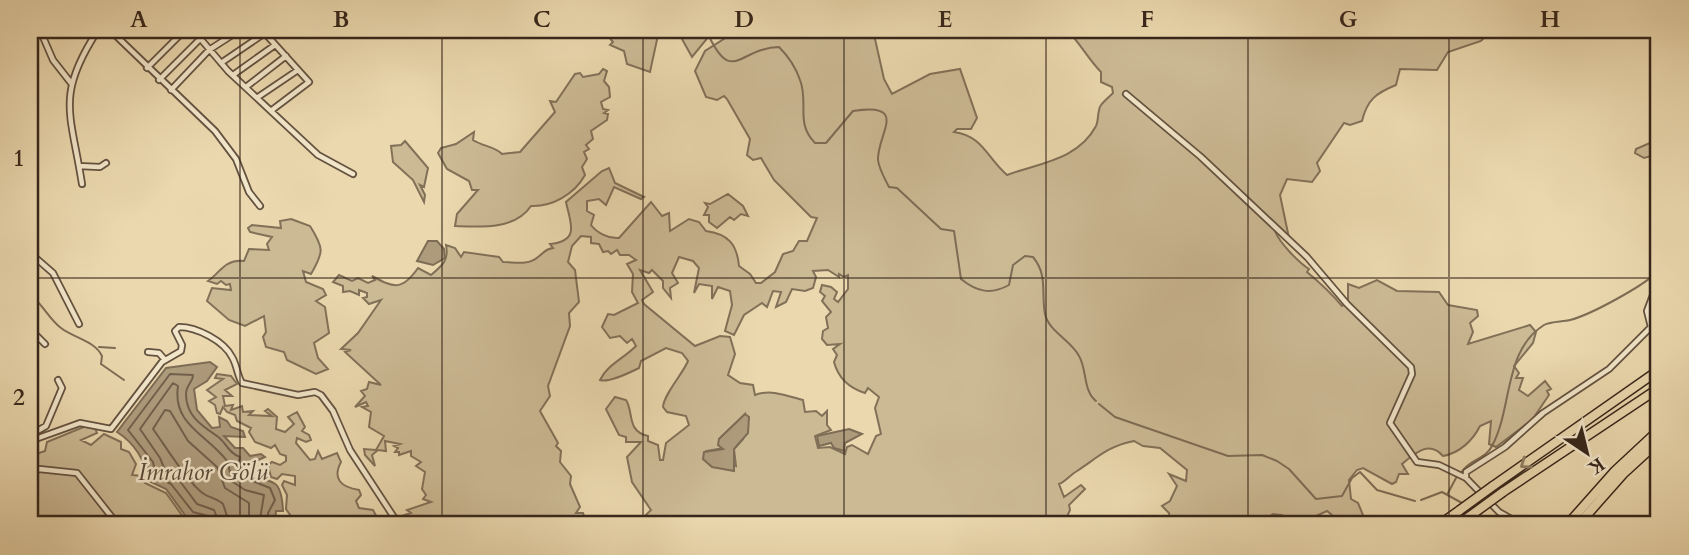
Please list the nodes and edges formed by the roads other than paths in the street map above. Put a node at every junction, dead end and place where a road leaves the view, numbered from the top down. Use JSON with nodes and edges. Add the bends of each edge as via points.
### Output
{"nodes":[{"id":1,"x":40,"y":30,"type":"edge"},
{"id":2,"x":98,"y":30,"type":"edge"},
{"id":3,"x":110,"y":30,"type":"edge"},
{"id":4,"x":185,"y":30,"type":"edge"},
{"id":5,"x":193,"y":30,"type":"edge"},
{"id":6,"x":209,"y":30,"type":"edge"},
{"id":7,"x":240,"y":30,"type":"edge"},
{"id":8,"x":264,"y":31,"type":"edge"},
{"id":9,"x":199,"y":38,"type":"junction"},
{"id":10,"x":275,"y":45,"type":"junction"},
{"id":11,"x":209,"y":50,"type":"junction"},
{"id":12,"x":286,"y":56,"type":"junction"},
{"id":13,"x":221,"y":63,"type":"junction"},
{"id":14,"x":147,"y":68,"type":"junction"},
{"id":15,"x":298,"y":70,"type":"junction"},
{"id":16,"x":233,"y":75,"type":"junction"},
{"id":17,"x":159,"y":80,"type":"junction"},
{"id":18,"x":71,"y":84,"type":"junction"},
{"id":19,"x":246,"y":86,"type":"junction"},
{"id":20,"x":171,"y":90,"type":"junction"},
{"id":21,"x":1126,"y":93,"type":"dead end"},
{"id":22,"x":258,"y":97,"type":"junction"},
{"id":23,"x":272,"y":110,"type":"junction"},
{"id":24,"x":106,"y":163,"type":"dead end"},
{"id":25,"x":79,"y":166,"type":"junction"},
{"id":26,"x":353,"y":174,"type":"dead end"},
{"id":27,"x":82,"y":184,"type":"dead end"},
{"id":28,"x":260,"y":206,"type":"dead end"},
{"id":29,"x":30,"y":253,"type":"edge"},
{"id":30,"x":1659,"y":279,"type":"edge"},
{"id":31,"x":79,"y":324,"type":"dead end"},
{"id":32,"x":30,"y":329,"type":"edge"},
{"id":33,"x":45,"y":344,"type":"dead end"},
{"id":34,"x":148,"y":352,"type":"dead end"},
{"id":35,"x":165,"y":360,"type":"junction"},
{"id":36,"x":1659,"y":370,"type":"edge"},
{"id":37,"x":58,"y":380,"type":"dead end"},
{"id":38,"x":1659,"y":388,"type":"edge"},
{"id":39,"x":1659,"y":430,"type":"edge"},
{"id":40,"x":30,"y":435,"type":"edge"},
{"id":41,"x":30,"y":441,"type":"edge"},
{"id":42,"x":1659,"y":441,"type":"edge"},
{"id":43,"x":30,"y":473,"type":"edge"},
{"id":44,"x":1465,"y":478,"type":"junction"},
{"id":45,"x":1572,"y":524,"type":"edge"},
{"id":46,"x":118,"y":525,"type":"edge"},
{"id":47,"x":399,"y":525,"type":"edge"},
{"id":48,"x":1439,"y":525,"type":"edge"},
{"id":49,"x":1457,"y":525,"type":"edge"},
{"id":50,"x":1522,"y":525,"type":"edge"}],
"edges":[{"from":1,"to":18,"type":"street","via":[[52,60]]},
{"from":2,"to":18,"type":"street"},
{"from":3,"to":14,"type":"street"},
{"from":4,"to":14,"type":"street"},
{"from":5,"to":9,"type":"street"},
{"from":6,"to":9,"type":"street"},
{"from":7,"to":11,"type":"street"},
{"from":8,"to":10,"type":"street"},
{"from":8,"to":13,"type":"street"},
{"from":9,"to":11,"type":"street"},
{"from":9,"to":17,"type":"street"},
{"from":10,"to":12,"type":"street"},
{"from":10,"to":16,"type":"street"},
{"from":11,"to":13,"type":"street"},
{"from":11,"to":20,"type":"street"},
{"from":12,"to":15,"type":"street"},
{"from":12,"to":19,"type":"street"},
{"from":13,"to":16,"type":"street"},
{"from":14,"to":17,"type":"street"},
{"from":15,"to":22,"type":"street"},
{"from":15,"to":23,"type":"street","via":[[309,82]]},
{"from":16,"to":19,"type":"street"},
{"from":17,"to":20,"type":"street"},
{"from":18,"to":25,"type":"street","via":[[69,124]]},
{"from":19,"to":22,"type":"street"},
{"from":20,"to":28,"type":"street","via":[[228,148]]},
{"from":21,"to":44,"type":"street","via":[[1307,257],[1411,367],[1390,423],[1417,462],[1439,465]]},
{"from":22,"to":23,"type":"street"},
{"from":23,"to":26,"type":"street","via":[[318,155]]},
{"from":24,"to":25,"type":"street"},
{"from":25,"to":27,"type":"street"},
{"from":29,"to":31,"type":"street","via":[[53,273]]},
{"from":30,"to":44,"type":"street","via":[[1647,311],[1651,327],[1609,369],[1543,413],[1505,447],[1466,472]]},
{"from":32,"to":33,"type":"street"},
{"from":34,"to":35,"type":"street","via":[[159,353]]},
{"from":35,"to":41,"type":"street","via":[[111,429],[80,423]]},
{"from":35,"to":47,"type":"street","via":[[181,351],[175,331],[187,328],[225,348],[247,386],[298,395],[317,393],[333,411],[350,450]]},
{"from":36,"to":48,"type":"highway","one_way":true,"bridge":true},
{"from":37,"to":40,"type":"street","via":[[62,388],[46,426]]},
{"from":38,"to":49,"type":"highway","bridge":true},
{"from":39,"to":45,"type":"highway","via":[[1615,471]]},
{"from":42,"to":45,"type":"highway"},
{"from":43,"to":46,"type":"street","via":[[39,469],[77,473]]},
{"from":44,"to":50,"type":"street","via":[[1499,512]]}]}
